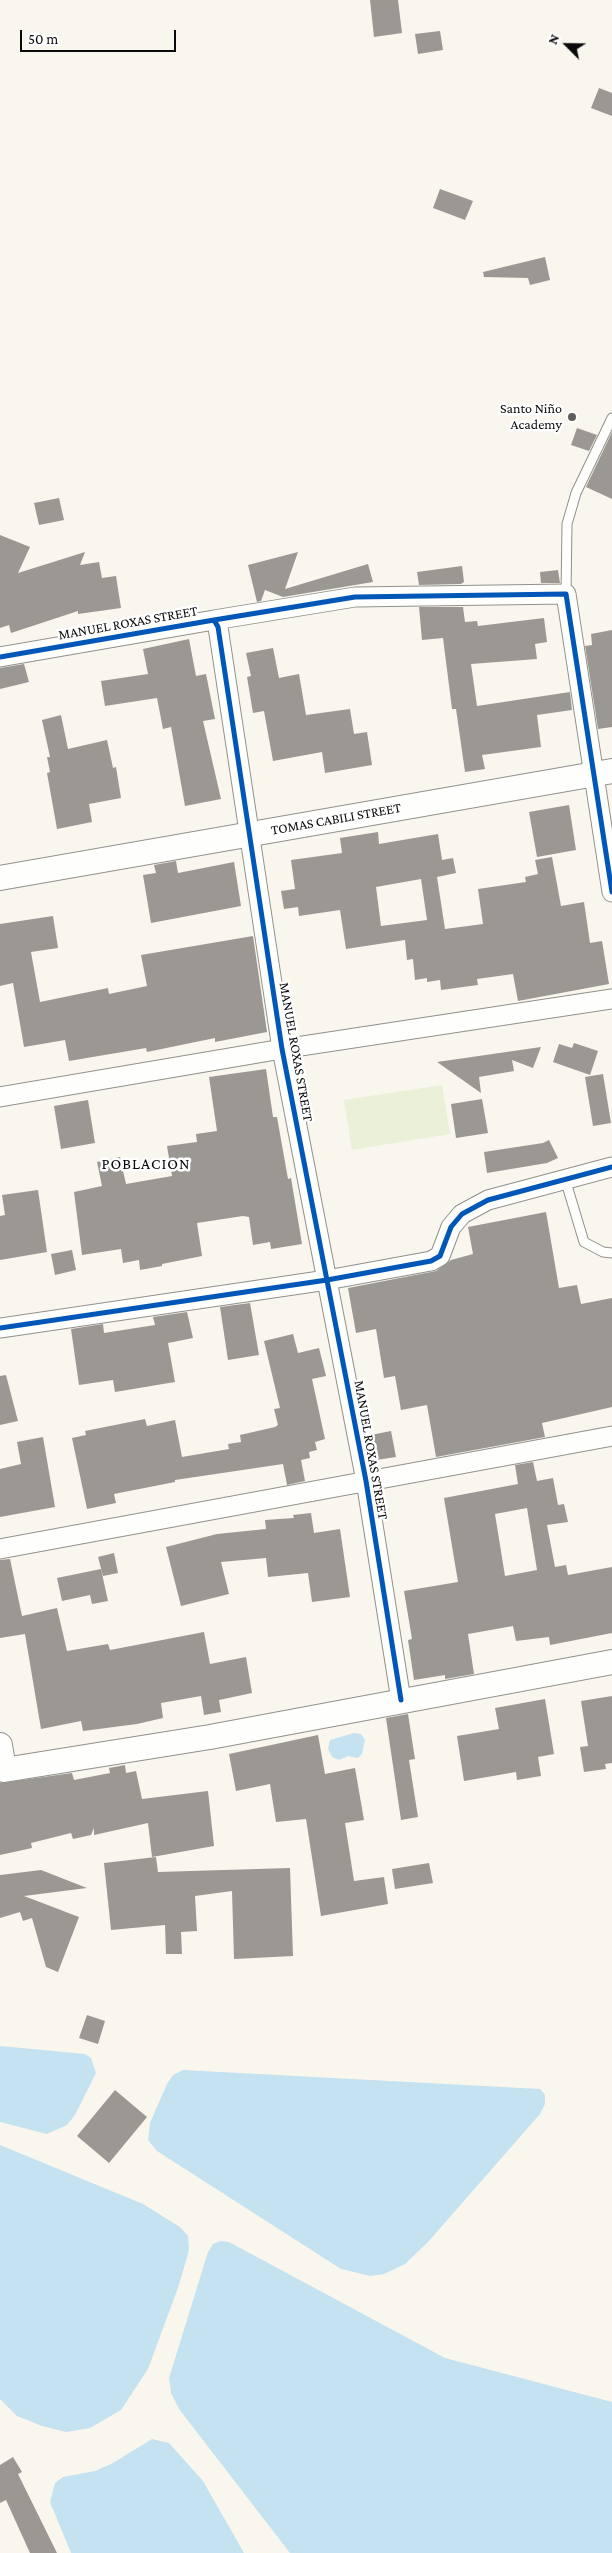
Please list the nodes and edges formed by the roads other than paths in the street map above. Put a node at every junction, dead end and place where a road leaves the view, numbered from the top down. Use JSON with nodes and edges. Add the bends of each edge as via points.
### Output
{"nodes":[{"id":1,"x":612,"y":418,"type":"edge"},
{"id":2,"x":566,"y":594,"type":"junction"},
{"id":3,"x":214,"y":620,"type":"junction"},
{"id":4,"x":0,"y":657,"type":"edge"},
{"id":5,"x":602,"y":773,"type":"edge"},
{"id":6,"x":251,"y":834,"type":"junction"},
{"id":7,"x":0,"y":878,"type":"edge"},
{"id":8,"x":612,"y":892,"type":"edge"},
{"id":9,"x":612,"y":999,"type":"edge"},
{"id":10,"x":282,"y":1048,"type":"junction"},
{"id":11,"x":0,"y":1097,"type":"edge"},
{"id":12,"x":612,"y":1167,"type":"edge"},
{"id":13,"x":565,"y":1179,"type":"junction"},
{"id":14,"x":612,"y":1253,"type":"edge"},
{"id":15,"x":327,"y":1280,"type":"junction"},
{"id":16,"x":0,"y":1328,"type":"edge"},
{"id":17,"x":612,"y":1436,"type":"edge"},
{"id":18,"x":366,"y":1482,"type":"junction"},
{"id":19,"x":0,"y":1549,"type":"edge"},
{"id":20,"x":612,"y":1662,"type":"edge"},
{"id":21,"x":402,"y":1700,"type":"junction"},
{"id":22,"x":0,"y":1745,"type":"edge"},
{"id":23,"x":2,"y":1771,"type":"edge"}],
"edges":[{"from":1,"to":2,"type":"lane","via":[[576,492],[567,524]]},
{"from":2,"to":3,"type":"street","via":[[355,596]]},
{"from":2,"to":5,"type":"street"},
{"from":3,"to":4,"type":"street","name":"MANUEL ROXAS STREET"},
{"from":3,"to":6,"type":"street","name":"MANUEL ROXAS STREET","via":[[220,633]]},
{"from":5,"to":6,"type":"street","name":"TOMAS CABILI STREET"},
{"from":5,"to":8,"type":"street"},
{"from":6,"to":7,"type":"street","name":"TOMAS CABILI STREET"},
{"from":6,"to":10,"type":"street","name":"MANUEL ROXAS STREET"},
{"from":9,"to":10,"type":"street"},
{"from":10,"to":11,"type":"street"},
{"from":10,"to":15,"type":"street","name":"MANUEL ROXAS STREET"},
{"from":12,"to":13,"type":"street"},
{"from":13,"to":14,"type":"lane","via":[[584,1242]]},
{"from":13,"to":15,"type":"street","via":[[488,1200],[462,1214],[451,1227],[440,1256],[431,1261]]},
{"from":15,"to":16,"type":"street"},
{"from":15,"to":18,"type":"street","name":"MANUEL ROXAS STREET"},
{"from":17,"to":18,"type":"street"},
{"from":18,"to":19,"type":"street"},
{"from":18,"to":21,"type":"street","name":"MANUEL ROXAS STREET"},
{"from":20,"to":21,"type":"street"},
{"from":21,"to":23,"type":"street","via":[[210,1737]]},
{"from":22,"to":23,"type":"street"}]}
